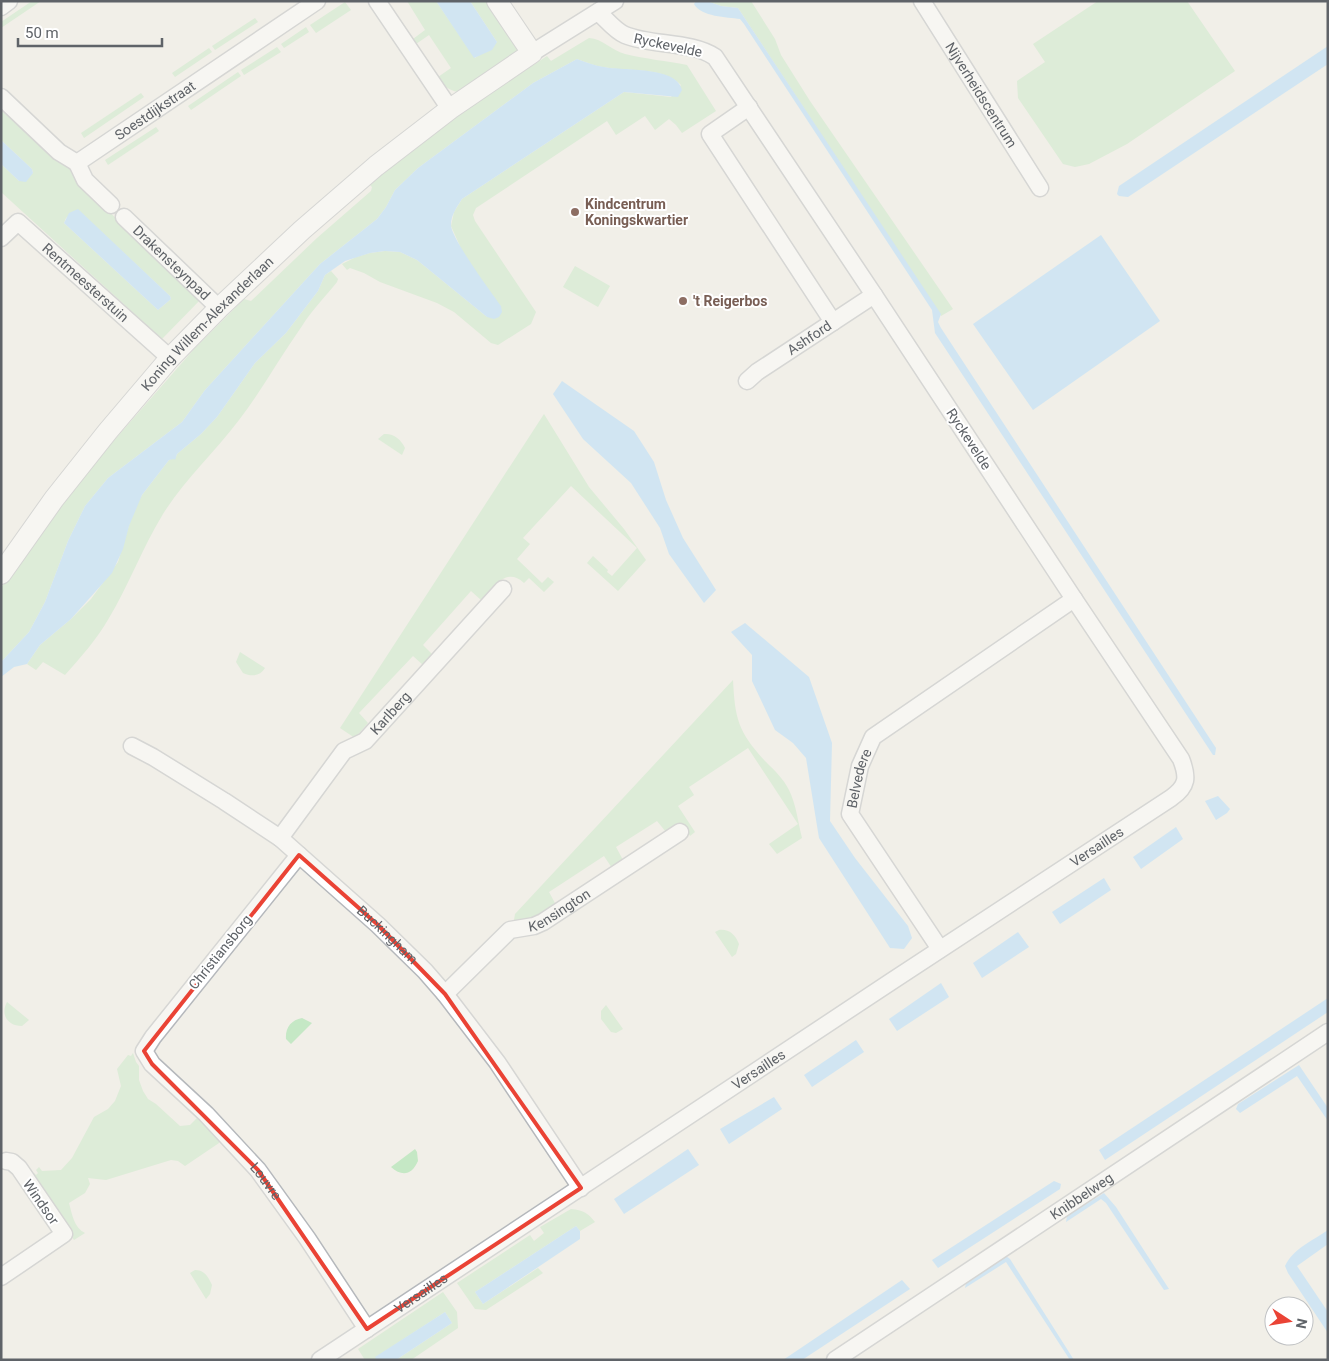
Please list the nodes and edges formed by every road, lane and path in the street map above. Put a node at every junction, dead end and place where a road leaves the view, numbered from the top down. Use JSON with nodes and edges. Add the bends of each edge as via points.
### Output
{"nodes":[{"id":1,"x":9,"y":1,"type":"edge"},
{"id":2,"x":316,"y":1,"type":"edge"},
{"id":3,"x":377,"y":1,"type":"edge"},
{"id":4,"x":497,"y":1,"type":"edge"},
{"id":5,"x":615,"y":1,"type":"edge"},
{"id":6,"x":922,"y":1,"type":"edge"},
{"id":7,"x":1,"y":6,"type":"edge"},
{"id":8,"x":598,"y":12,"type":"junction"},
{"id":9,"x":532,"y":53,"type":"junction"},
{"id":10,"x":1,"y":96,"type":"edge"},
{"id":11,"x":749,"y":107,"type":"junction"},
{"id":12,"x":450,"y":109,"type":"junction"},
{"id":13,"x":77,"y":163,"type":"junction"},
{"id":14,"x":1040,"y":188,"type":"dead end"},
{"id":15,"x":111,"y":205,"type":"dead end"},
{"id":16,"x":124,"y":217,"type":"dead end"},
{"id":17,"x":1,"y":238,"type":"edge"},
{"id":18,"x":874,"y":294,"type":"junction"},
{"id":19,"x":219,"y":308,"type":"junction"},
{"id":20,"x":833,"y":322,"type":"junction"},
{"id":21,"x":170,"y":358,"type":"junction"},
{"id":22,"x":747,"y":381,"type":"dead end"},
{"id":23,"x":1,"y":574,"type":"edge"},
{"id":24,"x":503,"y":589,"type":"dead end"},
{"id":25,"x":1074,"y":599,"type":"junction"},
{"id":26,"x":132,"y":746,"type":"dead end"},
{"id":27,"x":1186,"y":772,"type":"joint"},
{"id":28,"x":680,"y":832,"type":"dead end"},
{"id":29,"x":280,"y":838,"type":"junction"},
{"id":30,"x":299,"y":855,"type":"junction"},
{"id":31,"x":940,"y":949,"type":"junction"},
{"id":32,"x":445,"y":994,"type":"junction"},
{"id":33,"x":1328,"y":1032,"type":"edge"},
{"id":34,"x":144,"y":1051,"type":"joint"},
{"id":35,"x":6,"y":1161,"type":"dead end"},
{"id":36,"x":581,"y":1188,"type":"junction"},
{"id":37,"x":1,"y":1277,"type":"edge"},
{"id":38,"x":367,"y":1329,"type":"junction"},
{"id":39,"x":320,"y":1360,"type":"edge"},
{"id":40,"x":835,"y":1360,"type":"edge"}],
"edges":[{"from":1,"to":7,"type":"street"},
{"from":2,"to":13,"type":"street","name":"Soestdijkstraat"},
{"from":3,"to":12,"type":"street"},
{"from":4,"to":9,"type":"street"},
{"from":5,"to":8,"type":"street","name":"Koning Willem-Alexanderlaan"},
{"from":6,"to":14,"type":"street","name":"Nijverheidscentrum"},
{"from":8,"to":9,"type":"street","name":"Koning Willem-Alexanderlaan"},
{"from":8,"to":11,"type":"street","name":"Ryckevelde","via":[[623,35],[707,52],[715,57]]},
{"from":9,"to":12,"type":"street","name":"Koning Willem-Alexanderlaan"},
{"from":10,"to":13,"type":"street","via":[[59,152]]},
{"from":11,"to":18,"type":"street","name":"Ryckevelde"},
{"from":11,"to":20,"type":"street","via":[[710,134]]},
{"from":12,"to":19,"type":"street","name":"Koning Willem-Alexanderlaan","via":[[381,162],[302,230]]},
{"from":13,"to":15,"type":"street","via":[[85,180]]},
{"from":16,"to":19,"type":"street","name":"Drakensteynpad"},
{"from":17,"to":21,"type":"street","name":"Rentmeesterstuin","via":[[18,222]]},
{"from":18,"to":20,"type":"street","name":"Ashford"},
{"from":18,"to":25,"type":"street","name":"Ryckevelde"},
{"from":19,"to":21,"type":"street","name":"Koning Willem-Alexanderlaan"},
{"from":20,"to":22,"type":"street","name":"Ashford"},
{"from":21,"to":23,"type":"street","name":"Koning Willem-Alexanderlaan","via":[[54,499]]},
{"from":24,"to":29,"type":"street","name":"Karlberg","via":[[366,741],[344,751]]},
{"from":25,"to":27,"type":"street","name":"Ryckevelde","via":[[1176,751]]},
{"from":25,"to":31,"type":"street","name":"Belvedere","via":[[873,737],[860,766],[850,814]]},
{"from":26,"to":29,"type":"street","name":"Buckingham"},
{"from":27,"to":31,"type":"street","name":"Versailles","via":[[1178,793]]},
{"from":28,"to":32,"type":"street","name":"Kensington","via":[[543,922],[510,930]]},
{"from":29,"to":30,"type":"street","name":"Buckingham"},
{"from":30,"to":32,"type":"street","name":"Buckingham","via":[[378,925]]},
{"from":30,"to":34,"type":"street","name":"Christiansborg"},
{"from":31,"to":36,"type":"street","name":"Versailles"},
{"from":32,"to":36,"type":"street","name":"Buckingham","via":[[496,1062]]},
{"from":33,"to":40,"type":"street","name":"Knibbelweg"},
{"from":34,"to":38,"type":"street","name":"Louvre","via":[[152,1064],[206,1114],[264,1178]]},
{"from":35,"to":37,"type":"street","name":"Windsor","via":[[19,1168],[64,1234]]},
{"from":36,"to":38,"type":"street","name":"Versailles"},
{"from":38,"to":39,"type":"street","name":"Versailles"}]}
